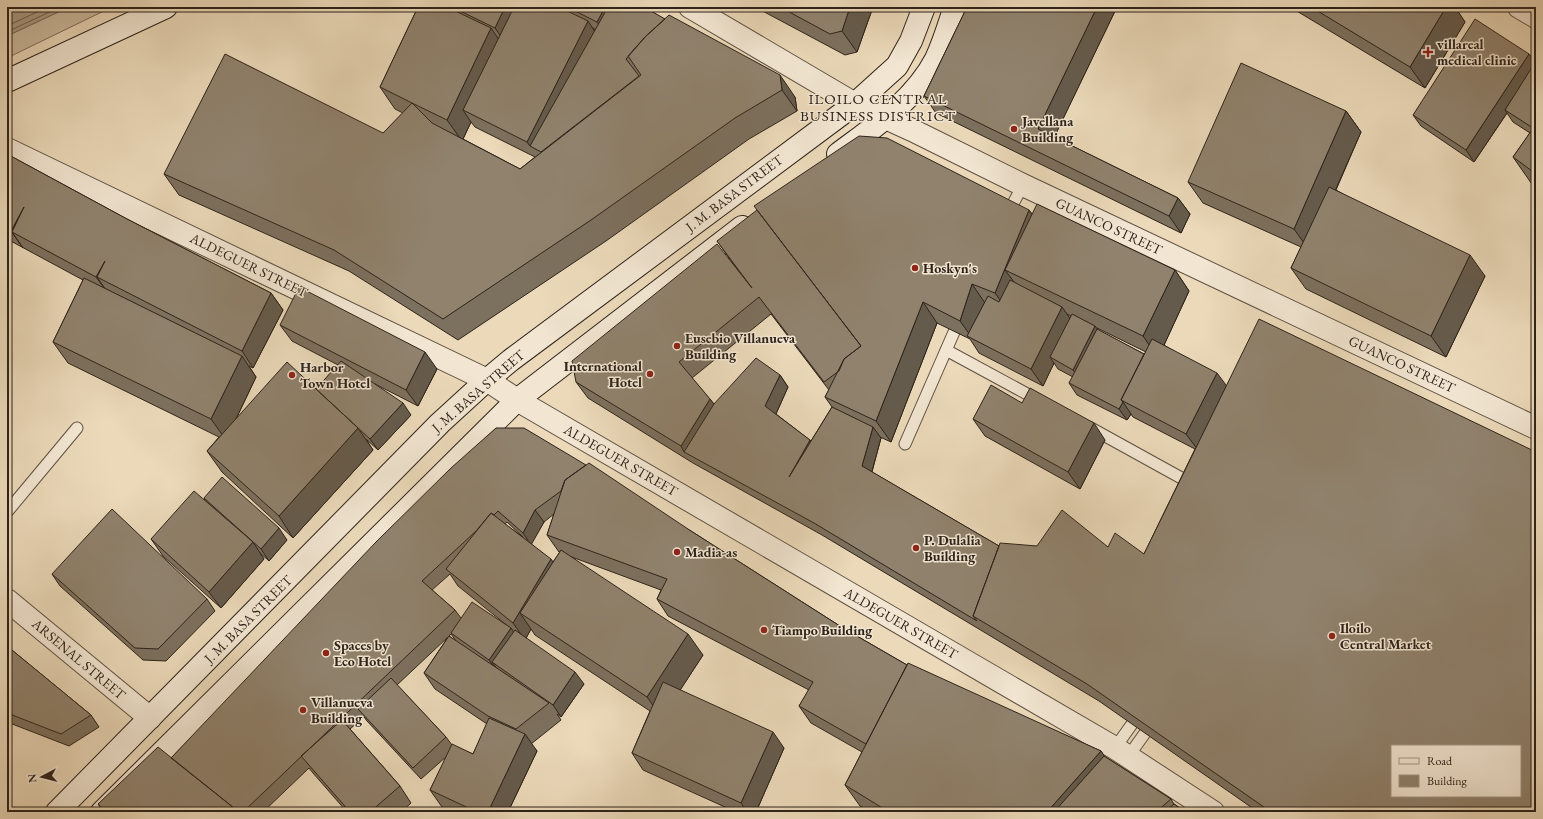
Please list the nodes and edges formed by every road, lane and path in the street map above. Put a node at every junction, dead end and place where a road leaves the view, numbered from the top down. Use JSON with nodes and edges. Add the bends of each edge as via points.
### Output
{"nodes":[{"id":1,"x":166,"y":7,"type":"edge"},
{"id":2,"x":690,"y":7,"type":"edge"},
{"id":3,"x":924,"y":7,"type":"edge"},
{"id":4,"x":955,"y":7,"type":"edge"},
{"id":5,"x":1519,"y":7,"type":"edge"},
{"id":6,"x":1536,"y":17,"type":"edge"},
{"id":7,"x":7,"y":81,"type":"edge"},
{"id":8,"x":855,"y":104,"type":"junction"},
{"id":9,"x":885,"y":118,"type":"junction"},
{"id":10,"x":7,"y":148,"type":"edge"},
{"id":11,"x":824,"y":165,"type":"edge"},
{"id":12,"x":1023,"y":185,"type":"junction"},
{"id":13,"x":760,"y":213,"type":"edge"},
{"id":14,"x":1008,"y":213,"type":"edge"},
{"id":15,"x":954,"y":332,"type":"edge"},
{"id":16,"x":946,"y":350,"type":"junction"},
{"id":17,"x":487,"y":380,"type":"junction"},
{"id":18,"x":517,"y":400,"type":"junction"},
{"id":19,"x":1048,"y":405,"type":"edge"},
{"id":20,"x":1083,"y":424,"type":"edge"},
{"id":21,"x":77,"y":428,"type":"dead end"},
{"id":22,"x":1536,"y":428,"type":"edge"},
{"id":23,"x":905,"y":444,"type":"dead end"},
{"id":24,"x":1185,"y":480,"type":"edge"},
{"id":25,"x":7,"y":512,"type":"edge"},
{"id":26,"x":7,"y":600,"type":"edge"},
{"id":27,"x":150,"y":718,"type":"junction"},
{"id":28,"x":1132,"y":724,"type":"edge"},
{"id":29,"x":1145,"y":733,"type":"edge"},
{"id":30,"x":1122,"y":753,"type":"junction"},
{"id":31,"x":57,"y":812,"type":"edge"},
{"id":32,"x":102,"y":812,"type":"edge"},
{"id":33,"x":1212,"y":812,"type":"edge"}],
"edges":[{"from":1,"to":7,"type":"street"},
{"from":2,"to":8,"type":"street","name":"GUANCO STREET"},
{"from":3,"to":8,"type":"street","name":"J. M. BASA STREET","via":[[911,41],[897,66]]},
{"from":4,"to":9,"type":"street","via":[[936,58],[921,82],[898,108]]},
{"from":5,"to":6,"type":"street"},
{"from":8,"to":9,"type":"street","name":"GUANCO STREET"},
{"from":8,"to":17,"type":"street","name":"J. M. BASA STREET"},
{"from":9,"to":11,"type":"street"},
{"from":9,"to":12,"type":"street","name":"GUANCO STREET"},
{"from":10,"to":17,"type":"street","name":"ALDEGUER STREET"},
{"from":12,"to":14,"type":"lane"},
{"from":12,"to":22,"type":"street","name":"GUANCO STREET"},
{"from":13,"to":18,"type":"street"},
{"from":15,"to":16,"type":"lane"},
{"from":16,"to":19,"type":"lane"},
{"from":16,"to":23,"type":"lane"},
{"from":17,"to":18,"type":"street","name":"ALDEGUER STREET"},
{"from":17,"to":27,"type":"street","name":"J. M. BASA STREET","via":[[440,423]]},
{"from":18,"to":30,"type":"street","name":"ALDEGUER STREET"},
{"from":18,"to":32,"type":"street"},
{"from":20,"to":24,"type":"lane"},
{"from":21,"to":25,"type":"lane"},
{"from":26,"to":27,"type":"street","name":"ARSENAL STREET"},
{"from":27,"to":31,"type":"street","name":"J. M. BASA STREET"},
{"from":28,"to":30,"type":"lane"},
{"from":29,"to":30,"type":"lane"},
{"from":30,"to":33,"type":"street","name":"ALDEGUER STREET"}]}
